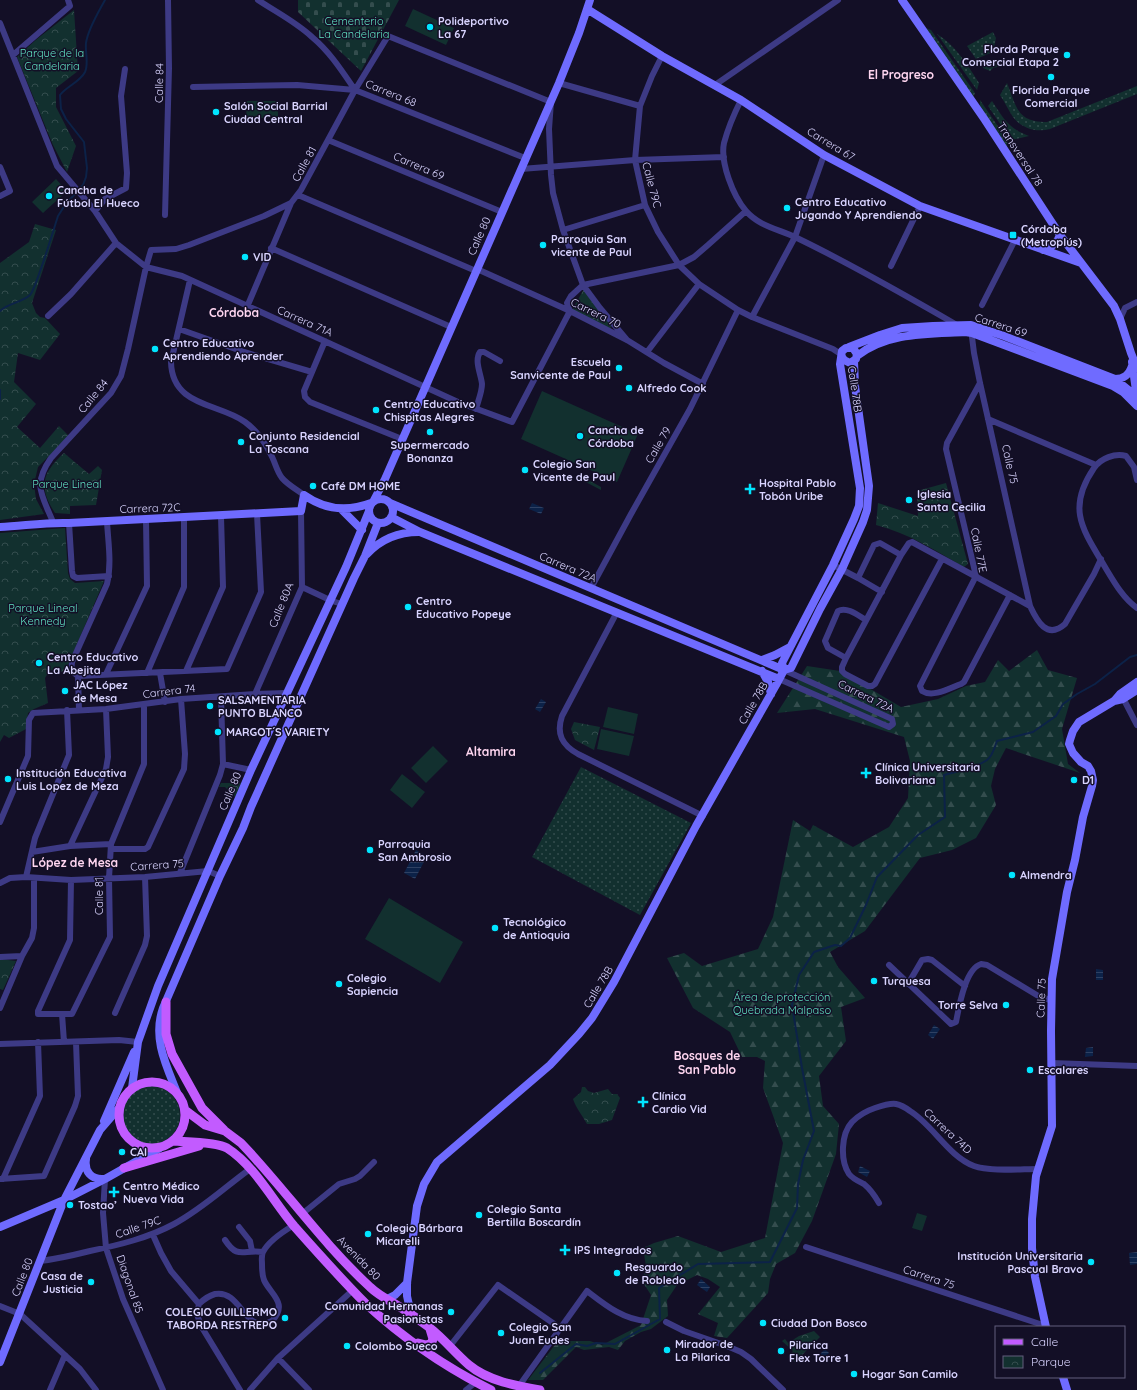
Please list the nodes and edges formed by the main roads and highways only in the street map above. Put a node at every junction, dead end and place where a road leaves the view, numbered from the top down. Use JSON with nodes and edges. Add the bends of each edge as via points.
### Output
{"nodes":[{"id":1,"x":590,"y":0,"type":"edge"},
{"id":2,"x":902,"y":0,"type":"edge"},
{"id":3,"x":587,"y":9,"type":"junction"},
{"id":4,"x":1060,"y":235,"type":"junction"},
{"id":5,"x":1043,"y":250,"type":"junction"},
{"id":6,"x":1082,"y":263,"type":"junction"},
{"id":7,"x":971,"y":329,"type":"junction"},
{"id":8,"x":874,"y":345,"type":"junction"},
{"id":9,"x":844,"y":352,"type":"junction"},
{"id":10,"x":855,"y":359,"type":"junction"},
{"id":11,"x":1134,"y":367,"type":"edge"},
{"id":12,"x":1115,"y":379,"type":"junction"},
{"id":13,"x":854,"y":386,"type":"junction"},
{"id":14,"x":1137,"y":398,"type":"edge"},
{"id":15,"x":1137,"y":406,"type":"edge"},
{"id":16,"x":385,"y":479,"type":"junction"},
{"id":17,"x":389,"y":502,"type":"junction"},
{"id":18,"x":370,"y":507,"type":"junction"},
{"id":19,"x":341,"y":509,"type":"junction"},
{"id":20,"x":301,"y":511,"type":"joint"},
{"id":21,"x":391,"y":517,"type":"junction"},
{"id":22,"x":378,"y":523,"type":"junction"},
{"id":23,"x":0,"y":527,"type":"edge"},
{"id":24,"x":362,"y":530,"type":"junction"},
{"id":25,"x":420,"y":532,"type":"junction"},
{"id":26,"x":365,"y":556,"type":"junction"},
{"id":27,"x":543,"y":568,"type":"junction"},
{"id":28,"x":539,"y":581,"type":"junction"},
{"id":29,"x":820,"y":589,"type":"junction"},
{"id":30,"x":820,"y":609,"type":"junction"},
{"id":31,"x":790,"y":646,"type":"junction"},
{"id":32,"x":762,"y":660,"type":"junction"},
{"id":33,"x":784,"y":670,"type":"junction"},
{"id":34,"x":762,"y":671,"type":"junction"},
{"id":35,"x":779,"y":678,"type":"junction"},
{"id":36,"x":1137,"y":682,"type":"edge"},
{"id":37,"x":1137,"y":690,"type":"edge"},
{"id":38,"x":771,"y":694,"type":"junction"},
{"id":39,"x":1121,"y":696,"type":"junction"},
{"id":40,"x":166,"y":1002,"type":"junction"},
{"id":41,"x":138,"y":1042,"type":"junction"},
{"id":42,"x":132,"y":1088,"type":"junction"},
{"id":43,"x":178,"y":1095,"type":"junction"},
{"id":44,"x":119,"y":1108,"type":"junction"},
{"id":45,"x":184,"y":1110,"type":"junction"},
{"id":46,"x":100,"y":1130,"type":"junction"},
{"id":47,"x":225,"y":1131,"type":"junction"},
{"id":48,"x":174,"y":1141,"type":"junction"},
{"id":49,"x":206,"y":1144,"type":"junction"},
{"id":50,"x":160,"y":1148,"type":"junction"},
{"id":51,"x":87,"y":1157,"type":"junction"},
{"id":52,"x":124,"y":1168,"type":"junction"},
{"id":53,"x":105,"y":1179,"type":"junction"},
{"id":54,"x":64,"y":1200,"type":"junction"},
{"id":55,"x":0,"y":1227,"type":"edge"},
{"id":56,"x":407,"y":1283,"type":"junction"},
{"id":57,"x":387,"y":1299,"type":"junction"},
{"id":58,"x":411,"y":1314,"type":"junction"},
{"id":59,"x":1046,"y":1326,"type":"edge"},
{"id":60,"x":430,"y":1328,"type":"junction"},
{"id":61,"x":413,"y":1342,"type":"junction"},
{"id":62,"x":0,"y":1362,"type":"edge"},
{"id":63,"x":1063,"y":1378,"type":"edge"},
{"id":64,"x":490,"y":1390,"type":"edge"},
{"id":65,"x":540,"y":1390,"type":"edge"},
{"id":66,"x":1067,"y":1390,"type":"edge"}],
"edges":[{"from":1,"to":3,"type":"main road","name":"Calle 80"},
{"from":2,"to":4,"type":"main road","name":"Transversal 78"},
{"from":3,"to":5,"type":"main road","name":"Carrera 67","via":[[662,56],[741,100],[824,154],[920,206]]},
{"from":3,"to":16,"type":"main road","name":"Calle 80","via":[[551,102]]},
{"from":4,"to":5,"type":"main road","via":[[1054,246]]},
{"from":4,"to":6,"type":"main road","name":"Transversal 78"},
{"from":5,"to":6,"type":"main road","name":"Carrera 67"},
{"from":6,"to":11,"type":"main road","name":"Transversal 78","via":[[1114,306]]},
{"from":7,"to":8,"type":"main road","name":"Carrera 69","via":[[907,336]]},
{"from":7,"to":9,"type":"main road","name":"Carrera 69","via":[[959,326],[902,328]]},
{"from":7,"to":12,"type":"main road","name":"Carrera 69","via":[[1004,336]]},
{"from":7,"to":15,"type":"main road","name":"Carrera 69","via":[[1113,386],[1124,392]]},
{"from":8,"to":10,"type":"main road","name":"Carrera 69"},
{"from":8,"to":13,"type":"main road","via":[[860,362]]},
{"from":9,"to":10,"type":"main road","via":[[844,360],[848,362]]},
{"from":9,"to":10,"type":"main road","via":[[855,350]]},
{"from":9,"to":29,"type":"main road","name":"Calle 78B","via":[[840,370],[860,488],[854,519]]},
{"from":10,"to":13,"type":"main road","name":"Calle 78B"},
{"from":11,"to":12,"type":"main road","via":[[1126,376]]},
{"from":11,"to":14,"type":"main road","name":"Transversal 78"},
{"from":12,"to":14,"type":"main road","name":"Carrera 69"},
{"from":13,"to":30,"type":"main road","name":"Calle 78B","via":[[869,486],[868,498],[863,522]]},
{"from":16,"to":17,"type":"main road"},
{"from":16,"to":18,"type":"main road","name":"Calle 80"},
{"from":17,"to":18,"type":"main road","via":[[379,499]]},
{"from":17,"to":21,"type":"main road","via":[[393,510]]},
{"from":17,"to":27,"type":"main road","name":"Carrera 72A"},
{"from":18,"to":19,"type":"main road"},
{"from":18,"to":22,"type":"main road","via":[[371,518]]},
{"from":18,"to":24,"type":"main road","name":"Calle 80"},
{"from":19,"to":20,"type":"main road","name":"Calle 80A","via":[[321,505],[304,495]]},
{"from":19,"to":24,"type":"main road"},
{"from":20,"to":23,"type":"main road","name":"Carrera 72C","via":[[53,522]]},
{"from":21,"to":22,"type":"main road","via":[[385,522]]},
{"from":21,"to":25,"type":"main road","name":"Carrera 72A"},
{"from":22,"to":26,"type":"main road"},
{"from":24,"to":41,"type":"main road","name":"Calle 80","via":[[332,601],[251,770],[158,986]]},
{"from":25,"to":26,"type":"main road","via":[[390,537],[372,548]]},
{"from":25,"to":28,"type":"main road","name":"Carrera 72A"},
{"from":26,"to":40,"type":"main road","via":[[220,876]]},
{"from":27,"to":28,"type":"main road"},
{"from":27,"to":32,"type":"main road","name":"Carrera 72A"},
{"from":28,"to":34,"type":"main road","name":"Carrera 72A"},
{"from":29,"to":30,"type":"main road","via":[[823,594]]},
{"from":29,"to":31,"type":"main road","name":"Calle 78B"},
{"from":30,"to":33,"type":"main road","name":"Calle 78B","via":[[791,668]]},
{"from":31,"to":32,"type":"main road"},
{"from":31,"to":33,"type":"main road","name":"Calle 78B","via":[[782,663]]},
{"from":32,"to":33,"type":"main road","name":"Carrera 72A"},
{"from":33,"to":35,"type":"main road","name":"Calle 78B"},
{"from":34,"to":35,"type":"main road","name":"Carrera 72A"},
{"from":34,"to":38,"type":"main road"},
{"from":35,"to":38,"type":"main road","name":"Calle 78B"},
{"from":36,"to":39,"type":"main road","name":"Calle 75"},
{"from":37,"to":39,"type":"main road","name":"Calle 75"},
{"from":38,"to":56,"type":"main road","name":"Calle 78B","via":[[614,982],[584,1028],[550,1065],[437,1162],[429,1174],[417,1206]]},
{"from":39,"to":59,"type":"main road","name":"Calle 75","via":[[1079,722],[1069,744],[1078,760],[1088,766],[1093,780],[1067,892],[1054,967],[1051,1000],[1052,1126],[1038,1169],[1033,1208],[1032,1248],[1037,1291]]},
{"from":40,"to":43,"type":"main road","via":[[160,1017],[159,1035],[162,1053]]},
{"from":40,"to":47,"type":"main road","via":[[166,1034],[172,1054],[202,1108]]},
{"from":41,"to":42,"type":"main road","name":"Calle 80"},
{"from":41,"to":46,"type":"main road"},
{"from":42,"to":43,"type":"main road","via":[[156,1082],[168,1086]]},
{"from":42,"to":44,"type":"main road","via":[[126,1093]]},
{"from":43,"to":45,"type":"main road"},
{"from":44,"to":46,"type":"main road","name":"Calle 80"},
{"from":44,"to":50,"type":"main road","via":[[120,1128],[133,1144],[146,1149]]},
{"from":45,"to":47,"type":"main road","name":"Avenida 80","via":[[205,1125]]},
{"from":45,"to":48,"type":"main road","via":[[183,1127]]},
{"from":46,"to":51,"type":"main road","name":"Calle 80"},
{"from":47,"to":57,"type":"main road","name":"Avenida 80","via":[[247,1149],[342,1260],[372,1289]]},
{"from":48,"to":49,"type":"main road"},
{"from":48,"to":50,"type":"main road"},
{"from":49,"to":52,"type":"main road"},
{"from":49,"to":61,"type":"main road","via":[[221,1145],[237,1155],[294,1225],[353,1290]]},
{"from":50,"to":52,"type":"main road"},
{"from":51,"to":53,"type":"main road","via":[[85,1164],[88,1172],[95,1178]]},
{"from":51,"to":54,"type":"main road","name":"Calle 80"},
{"from":52,"to":53,"type":"main road"},
{"from":53,"to":54,"type":"main road"},
{"from":54,"to":55,"type":"main road"},
{"from":54,"to":62,"type":"main road","name":"Calle 80"},
{"from":56,"to":57,"type":"main road"},
{"from":56,"to":58,"type":"main road","name":"Calle 78B"},
{"from":57,"to":58,"type":"main road","name":"Avenida 80"},
{"from":58,"to":60,"type":"main road","name":"Avenida 80"},
{"from":60,"to":61,"type":"main road","via":[[433,1339],[431,1344],[426,1346]]},
{"from":60,"to":65,"type":"main road","name":"Avenida 80","via":[[477,1370],[499,1380]]},
{"from":61,"to":64,"type":"main road"},
{"from":63,"to":66,"type":"main road"}]}
